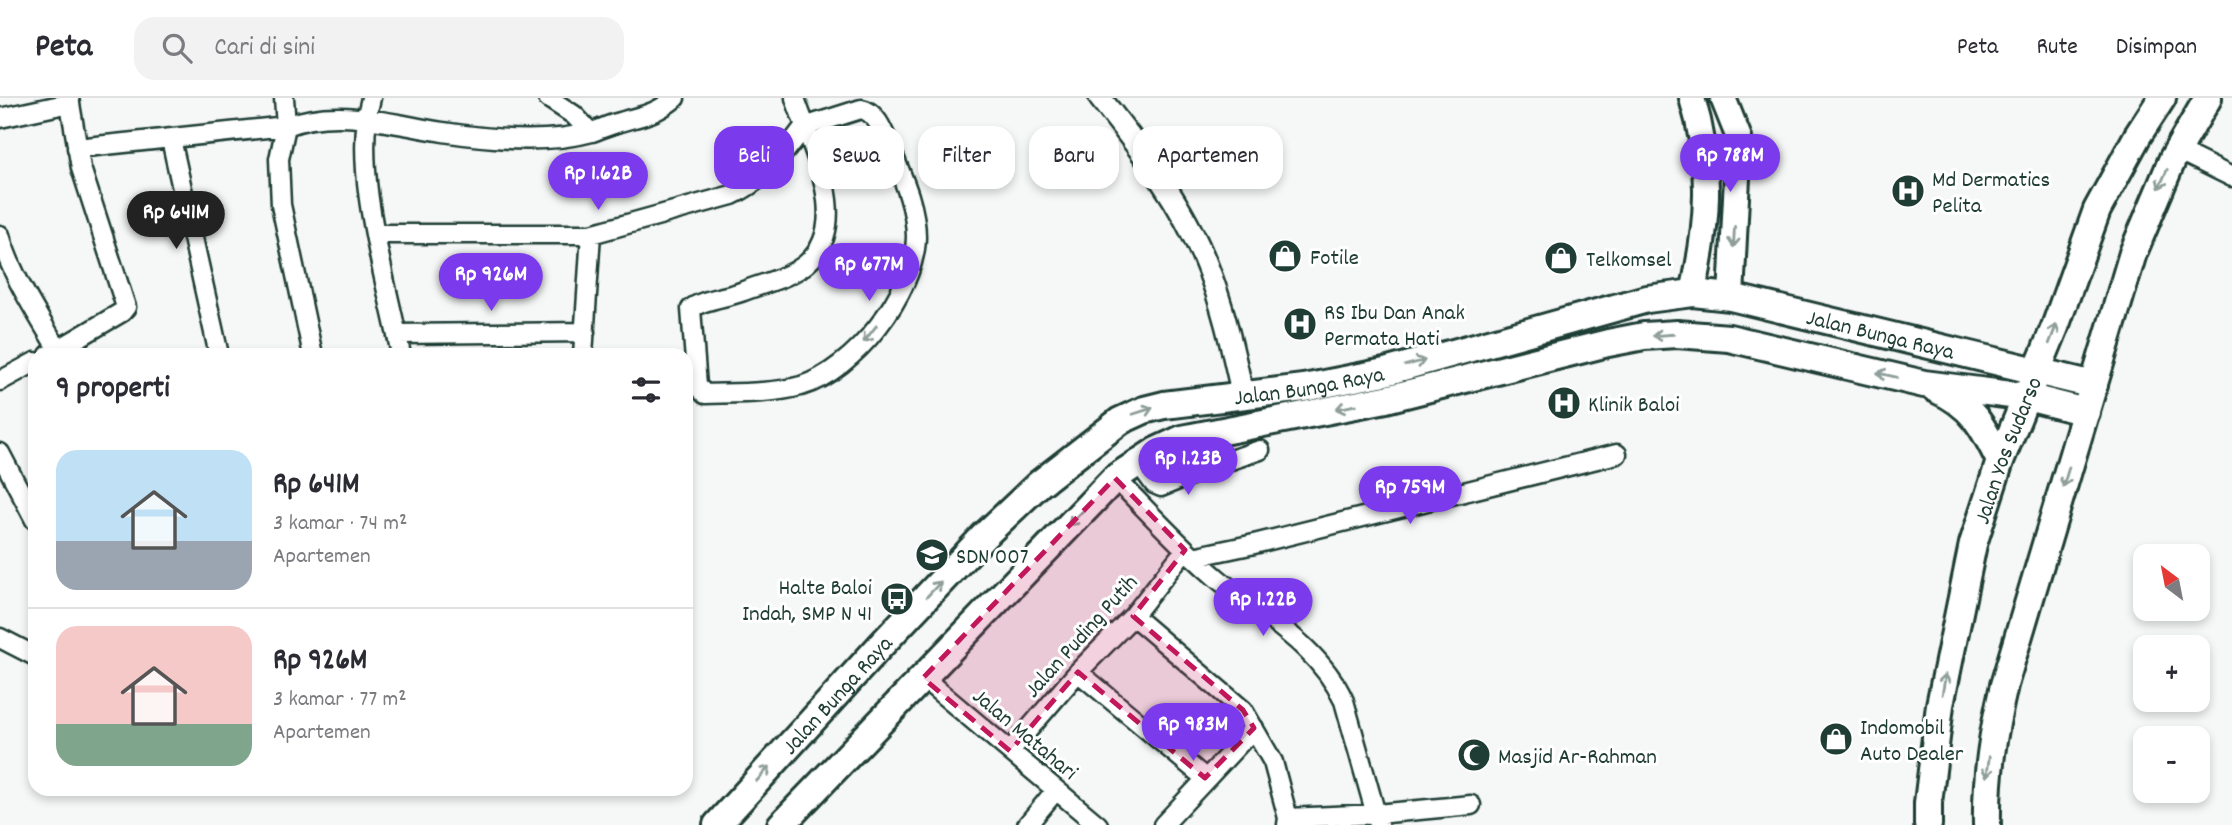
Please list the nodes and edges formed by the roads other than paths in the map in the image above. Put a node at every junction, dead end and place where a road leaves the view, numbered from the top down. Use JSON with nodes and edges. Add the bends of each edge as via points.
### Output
{"nodes":[{"id":1,"x":284,"y":98,"type":"edge"},
{"id":2,"x":370,"y":98,"type":"edge"},
{"id":3,"x":548,"y":98,"type":"edge"},
{"id":4,"x":675,"y":98,"type":"edge"},
{"id":5,"x":795,"y":98,"type":"edge"},
{"id":6,"x":1100,"y":98,"type":"edge"},
{"id":7,"x":1692,"y":98,"type":"edge"},
{"id":8,"x":1723,"y":98,"type":"edge"},
{"id":9,"x":2162,"y":98,"type":"edge"},
{"id":10,"x":2208,"y":98,"type":"edge"},
{"id":11,"x":69,"y":100,"type":"edge"},
{"id":12,"x":0,"y":118,"type":"edge"},
{"id":13,"x":365,"y":118,"type":"junction"},
{"id":14,"x":286,"y":126,"type":"junction"},
{"id":15,"x":804,"y":127,"type":"junction"},
{"id":16,"x":590,"y":132,"type":"junction"},
{"id":17,"x":171,"y":139,"type":"junction"},
{"id":18,"x":77,"y":148,"type":"junction"},
{"id":19,"x":2178,"y":150,"type":"junction"},
{"id":20,"x":2232,"y":177,"type":"edge"},
{"id":21,"x":0,"y":234,"type":"edge"},
{"id":22,"x":376,"y":234,"type":"junction"},
{"id":23,"x":591,"y":234,"type":"junction"},
{"id":24,"x":1693,"y":293,"type":"junction"},
{"id":25,"x":1731,"y":297,"type":"junction"},
{"id":26,"x":585,"y":332,"type":"junction"},
{"id":27,"x":397,"y":334,"type":"junction"},
{"id":28,"x":53,"y":348,"type":"edge"},
{"id":29,"x":65,"y":348,"type":"edge"},
{"id":30,"x":217,"y":348,"type":"edge"},
{"id":31,"x":312,"y":348,"type":"edge"},
{"id":32,"x":400,"y":348,"type":"edge"},
{"id":33,"x":584,"y":348,"type":"edge"},
{"id":34,"x":28,"y":366,"type":"edge"},
{"id":35,"x":2038,"y":370,"type":"junction"},
{"id":36,"x":0,"y":381,"type":"edge"},
{"id":37,"x":1924,"y":384,"type":"junction"},
{"id":38,"x":2094,"y":385,"type":"junction"},
{"id":39,"x":1243,"y":396,"type":"junction"},
{"id":40,"x":2026,"y":397,"type":"junction"},
{"id":41,"x":2086,"y":412,"type":"junction"},
{"id":42,"x":1260,"y":450,"type":"dead end"},
{"id":43,"x":0,"y":453,"type":"edge"},
{"id":44,"x":1617,"y":454,"type":"dead end"},
{"id":45,"x":2000,"y":460,"type":"junction"},
{"id":46,"x":1138,"y":462,"type":"junction"},
{"id":47,"x":1115,"y":478,"type":"junction"},
{"id":48,"x":28,"y":507,"type":"edge"},
{"id":49,"x":1189,"y":554,"type":"junction"},
{"id":50,"x":1133,"y":616,"type":"junction"},
{"id":51,"x":0,"y":638,"type":"edge"},
{"id":52,"x":28,"y":652,"type":"edge"},
{"id":53,"x":1079,"y":672,"type":"junction"},
{"id":54,"x":923,"y":678,"type":"junction"},
{"id":55,"x":1254,"y":728,"type":"junction"},
{"id":56,"x":1010,"y":751,"type":"junction"},
{"id":57,"x":1205,"y":778,"type":"junction"},
{"id":58,"x":1056,"y":790,"type":"junction"},
{"id":59,"x":1471,"y":805,"type":"dead end"},
{"id":60,"x":1378,"y":819,"type":"edge"},
{"id":61,"x":1287,"y":822,"type":"edge"},
{"id":62,"x":718,"y":825,"type":"edge"},
{"id":63,"x":781,"y":825,"type":"edge"},
{"id":64,"x":1027,"y":825,"type":"edge"},
{"id":65,"x":1098,"y":825,"type":"edge"},
{"id":66,"x":1163,"y":825,"type":"edge"},
{"id":67,"x":1928,"y":825,"type":"edge"},
{"id":68,"x":1987,"y":825,"type":"edge"}],
"edges":[{"from":1,"to":14,"type":"street"},
{"from":2,"to":13,"type":"street"},
{"from":3,"to":16,"type":"street"},
{"from":4,"to":16,"type":"street","via":[[660,111]]},
{"from":5,"to":15,"type":"street"},
{"from":6,"to":39,"type":"street","via":[[1172,197],[1206,264]]},
{"from":7,"to":24,"type":"main road","via":[[1704,147],[1707,186],[1701,261]]},
{"from":8,"to":25,"type":"main road","one_way":true,"via":[[1739,138]]},
{"from":35,"to":9,"type":"main road","name":"Jalan Yos Sudarso","one_way":true,"via":[[2097,210]]},
{"from":10,"to":19,"type":"main road"},
{"from":11,"to":12,"type":"street"},
{"from":11,"to":18,"type":"street"},
{"from":13,"to":14,"type":"street","via":[[330,116]]},
{"from":13,"to":16,"type":"street","via":[[503,138]]},
{"from":13,"to":22,"type":"street","via":[[366,172]]},
{"from":14,"to":17,"type":"street"},
{"from":14,"to":31,"type":"street","via":[[279,159],[281,205]]},
{"from":15,"to":15,"type":"street","one_way":true,"via":[[861,109],[873,115],[902,175],[914,217],[915,254],[887,312],[855,353],[823,377],[777,390],[708,394],[697,386],[691,309],[805,265],[823,241],[827,198]]},
{"from":15,"to":23,"type":"street","via":[[779,162],[749,187]]},
{"from":17,"to":18,"type":"street"},
{"from":17,"to":30,"type":"street"},
{"from":18,"to":29,"type":"street","via":[[126,307]]},
{"from":19,"to":20,"type":"street"},
{"from":19,"to":38,"type":"main road","one_way":true,"via":[[2133,253]]},
{"from":21,"to":28,"type":"street","via":[[5,254]]},
{"from":22,"to":23,"type":"street"},
{"from":22,"to":27,"type":"street"},
{"from":23,"to":26,"type":"street"},
{"from":24,"to":25,"type":"main road","name":"Jalan Bunga Raya"},
{"from":39,"to":24,"type":"main road","name":"Jalan Bunga Raya","one_way":true,"via":[[1385,372],[1647,299]]},
{"from":25,"to":35,"type":"main road","name":"Jalan Bunga Raya"},
{"from":26,"to":27,"type":"street"},
{"from":26,"to":33,"type":"street"},
{"from":27,"to":32,"type":"street"},
{"from":34,"to":36,"type":"street"},
{"from":35,"to":38,"type":"main road","name":"Jalan Bunga Raya"},
{"from":35,"to":40,"type":"main road","name":"Jalan Yos Sudarso"},
{"from":37,"to":40,"type":"main road","name":"Jalan Bunga Raya"},
{"from":37,"to":45,"type":"main road","via":[[1969,410]]},
{"from":37,"to":46,"type":"main road","name":"Jalan Bunga Raya","one_way":true,"via":[[1729,338],[1644,337],[1385,399],[1182,439]]},
{"from":38,"to":41,"type":"main road"},
{"from":62,"to":39,"type":"main road","name":"Jalan Bunga Raya","one_way":true,"via":[[882,644],[1039,484],[1132,415],[1164,405]]},
{"from":40,"to":41,"type":"main road","name":"Jalan Bunga Raya"},
{"from":40,"to":45,"type":"main road","name":"Jalan Yos Sudarso"},
{"from":41,"to":68,"type":"main road","one_way":true,"via":[[2004,685],[1987,774]]},
{"from":42,"to":46,"type":"street","via":[[1161,488]]},
{"from":43,"to":48,"type":"street"},
{"from":44,"to":49,"type":"street","via":[[1250,545]]},
{"from":67,"to":45,"type":"main road","name":"Jalan Yos Sudarso","one_way":true,"via":[[1949,659],[1972,544]]},
{"from":46,"to":47,"type":"main road","name":"Jalan Bunga Raya"},
{"from":47,"to":49,"type":"street"},
{"from":47,"to":54,"type":"main road","name":"Jalan Bunga Raya","one_way":true},
{"from":49,"to":50,"type":"street","name":"Jalan Puding Putih"},
{"from":49,"to":60,"type":"street","via":[[1295,639],[1335,682]]},
{"from":50,"to":53,"type":"street","name":"Jalan Puding Putih"},
{"from":50,"to":55,"type":"street","via":[[1243,710]]},
{"from":51,"to":52,"type":"street"},
{"from":53,"to":56,"type":"street","name":"Jalan Puding Putih"},
{"from":53,"to":57,"type":"street"},
{"from":54,"to":56,"type":"street","name":"Jalan Matahari"},
{"from":54,"to":63,"type":"main road","name":"Jalan Bunga Raya"},
{"from":55,"to":57,"type":"street"},
{"from":55,"to":61,"type":"street","via":[[1273,762]]},
{"from":56,"to":58,"type":"street","name":"Jalan Matahari"},
{"from":57,"to":66,"type":"street"},
{"from":58,"to":64,"type":"street"},
{"from":58,"to":65,"type":"street","name":"Jalan Matahari"},
{"from":59,"to":60,"type":"street"},
{"from":60,"to":61,"type":"street"}]}
